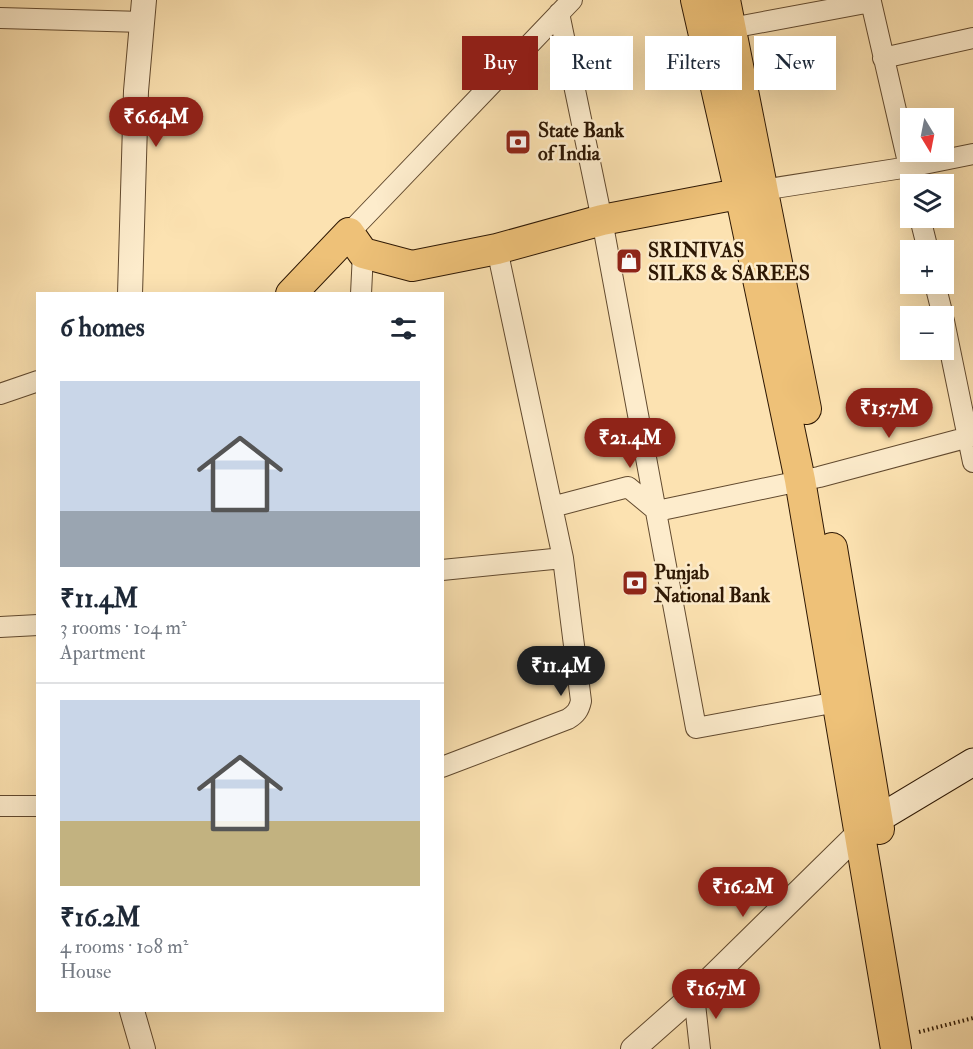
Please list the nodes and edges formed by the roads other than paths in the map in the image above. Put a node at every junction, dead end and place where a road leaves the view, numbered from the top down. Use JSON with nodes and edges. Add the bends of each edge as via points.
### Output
{"nodes":[{"id":1,"x":696,"y":0,"type":"edge"},
{"id":2,"x":566,"y":6,"type":"edge"},
{"id":3,"x":144,"y":11,"type":"edge"},
{"id":4,"x":728,"y":14,"type":"edge"},
{"id":5,"x":0,"y":18,"type":"edge"},
{"id":6,"x":973,"y":38,"type":"edge"},
{"id":7,"x":883,"y":58,"type":"junction"},
{"id":8,"x":973,"y":154,"type":"edge"},
{"id":9,"x":911,"y":174,"type":"edge"},
{"id":10,"x":917,"y":174,"type":"edge"},
{"id":11,"x":900,"y":177,"type":"edge"},
{"id":12,"x":751,"y":191,"type":"junction"},
{"id":13,"x":602,"y":220,"type":"junction"},
{"id":14,"x":356,"y":243,"type":"junction"},
{"id":15,"x":497,"y":249,"type":"junction"},
{"id":16,"x":130,"y":292,"type":"edge"},
{"id":17,"x":294,"y":292,"type":"edge"},
{"id":18,"x":361,"y":292,"type":"edge"},
{"id":19,"x":953,"y":360,"type":"edge"},
{"id":20,"x":36,"y":382,"type":"edge"},
{"id":21,"x":0,"y":394,"type":"edge"},
{"id":22,"x":970,"y":436,"type":"edge"},
{"id":23,"x":973,"y":462,"type":"edge"},
{"id":24,"x":809,"y":478,"type":"junction"},
{"id":25,"x":552,"y":507,"type":"junction"},
{"id":26,"x":657,"y":511,"type":"junction"},
{"id":27,"x":563,"y":558,"type":"junction"},
{"id":28,"x":444,"y":570,"type":"edge"},
{"id":29,"x":36,"y":625,"type":"edge"},
{"id":30,"x":0,"y":627,"type":"edge"},
{"id":31,"x":848,"y":700,"type":"junction"},
{"id":32,"x":973,"y":762,"type":"edge"},
{"id":33,"x":444,"y":766,"type":"edge"},
{"id":34,"x":0,"y":806,"type":"edge"},
{"id":35,"x":36,"y":806,"type":"edge"},
{"id":36,"x":869,"y":825,"type":"junction"},
{"id":37,"x":694,"y":995,"type":"junction"},
{"id":38,"x":132,"y":1012,"type":"edge"},
{"id":39,"x":904,"y":1044,"type":"edge"},
{"id":40,"x":143,"y":1049,"type":"edge"},
{"id":41,"x":633,"y":1049,"type":"edge"},
{"id":42,"x":700,"y":1049,"type":"edge"}],
"edges":[{"from":1,"to":12,"type":"main road"},
{"from":2,"to":13,"type":"street"},
{"from":2,"to":14,"type":"street"},
{"from":3,"to":5,"type":"street"},
{"from":3,"to":16,"type":"street","via":[[136,91]]},
{"from":4,"to":7,"type":"street","via":[[871,2]]},
{"from":4,"to":12,"type":"main road"},
{"from":6,"to":7,"type":"street"},
{"from":7,"to":9,"type":"street"},
{"from":8,"to":10,"type":"street"},
{"from":11,"to":12,"type":"street"},
{"from":12,"to":13,"type":"main road"},
{"from":12,"to":24,"type":"main road"},
{"from":13,"to":15,"type":"main road"},
{"from":13,"to":26,"type":"street"},
{"from":14,"to":15,"type":"main road","via":[[412,266]]},
{"from":14,"to":17,"type":"main road"},
{"from":14,"to":18,"type":"street"},
{"from":15,"to":25,"type":"street"},
{"from":19,"to":22,"type":"street"},
{"from":20,"to":21,"type":"street"},
{"from":22,"to":23,"type":"street"},
{"from":22,"to":24,"type":"street"},
{"from":24,"to":26,"type":"street"},
{"from":24,"to":31,"type":"main road"},
{"from":25,"to":26,"type":"street","via":[[628,487]]},
{"from":25,"to":27,"type":"street"},
{"from":26,"to":31,"type":"street","via":[[696,728]]},
{"from":27,"to":28,"type":"street"},
{"from":27,"to":33,"type":"street","via":[[580,708],[568,719]]},
{"from":29,"to":30,"type":"street"},
{"from":31,"to":36,"type":"main road"},
{"from":32,"to":36,"type":"main road"},
{"from":34,"to":35,"type":"street"},
{"from":36,"to":37,"type":"street"},
{"from":36,"to":39,"type":"main road"},
{"from":37,"to":41,"type":"street"},
{"from":37,"to":42,"type":"street"},
{"from":38,"to":40,"type":"street"}]}
